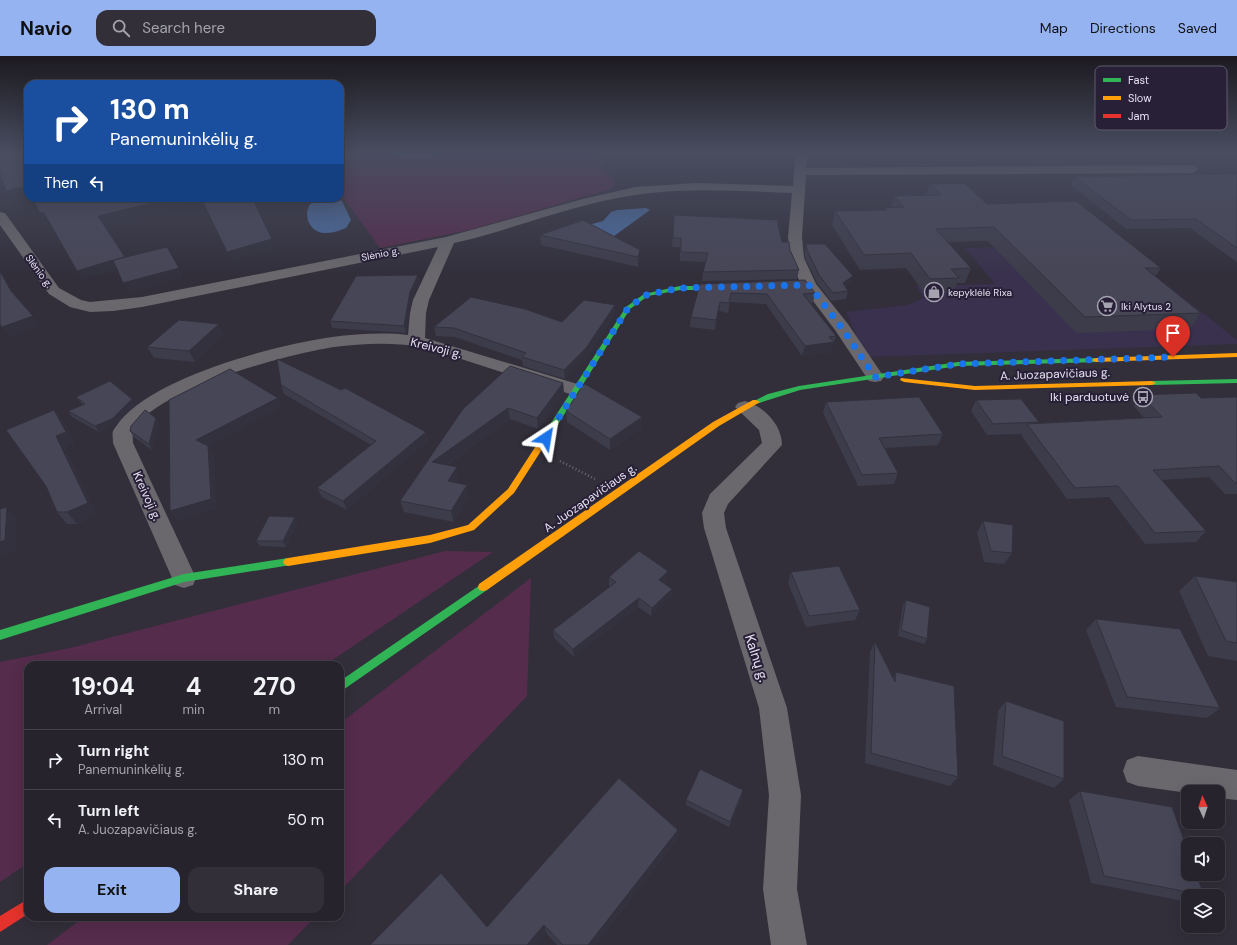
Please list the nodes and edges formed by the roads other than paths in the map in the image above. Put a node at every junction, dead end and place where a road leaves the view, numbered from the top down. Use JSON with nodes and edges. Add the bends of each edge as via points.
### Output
{"nodes":[{"id":1,"x":624,"y":193,"type":"edge"},
{"id":2,"x":800,"y":193,"type":"edge"},
{"id":3,"x":0,"y":216,"type":"edge"},
{"id":4,"x":448,"y":241,"type":"junction"},
{"id":5,"x":736,"y":288,"type":"edge"},
{"id":6,"x":416,"y":341,"type":"junction"},
{"id":7,"x":1237,"y":355,"type":"edge"},
{"id":8,"x":875,"y":377,"type":"junction"},
{"id":9,"x":1237,"y":380,"type":"edge"},
{"id":10,"x":577,"y":390,"type":"junction"},
{"id":11,"x":745,"y":407,"type":"junction"},
{"id":12,"x":184,"y":578,"type":"junction"},
{"id":13,"x":0,"y":635,"type":"edge"},
{"id":14,"x":344,"y":684,"type":"edge"},
{"id":15,"x":1138,"y":771,"type":"dead end"},
{"id":16,"x":1237,"y":785,"type":"edge"},
{"id":17,"x":24,"y":909,"type":"edge"},
{"id":18,"x":0,"y":925,"type":"edge"},
{"id":19,"x":789,"y":945,"type":"edge"}],
"edges":[{"from":1,"to":4,"type":"street","name":"Slėnio g.","via":[[582,202]]},
{"from":2,"to":8,"type":"street","via":[[795,237],[797,258],[805,285],[842,328]]},
{"from":3,"to":4,"type":"street","name":"Slėnio g.","via":[[54,291],[76,304],[90,307],[142,302]]},
{"from":4,"to":6,"type":"street","via":[[421,300]]},
{"from":5,"to":10,"type":"main road","via":[[680,288],[646,295],[628,308]]},
{"from":6,"to":10,"type":"street","name":"Kreivoji g."},
{"from":6,"to":12,"type":"street","name":"Kreivoji g.","via":[[355,340],[321,344],[271,355],[183,386],[152,403],[133,418],[122,432],[123,443]]},
{"from":7,"to":8,"type":"main road","name":"A. Juozapavičiaus g.","via":[[958,364]]},
{"from":8,"to":9,"type":"main road","name":"A. Juozapavičiaus g.","via":[[975,388]]},
{"from":8,"to":11,"type":"main road","name":"A. Juozapavičiaus g.","via":[[799,388]]},
{"from":10,"to":12,"type":"main road","via":[[511,491],[471,528],[430,539]]},
{"from":11,"to":14,"type":"main road","name":"A. Juozapavičiaus g.","via":[[716,424]]},
{"from":11,"to":19,"type":"street","name":"Kalnų g.","via":[[767,426],[773,437],[772,445],[718,500],[713,513],[715,528],[773,708],[785,795],[780,889]]},
{"from":12,"to":13,"type":"main road"},
{"from":15,"to":16,"type":"street"},
{"from":17,"to":18,"type":"main road"}]}
